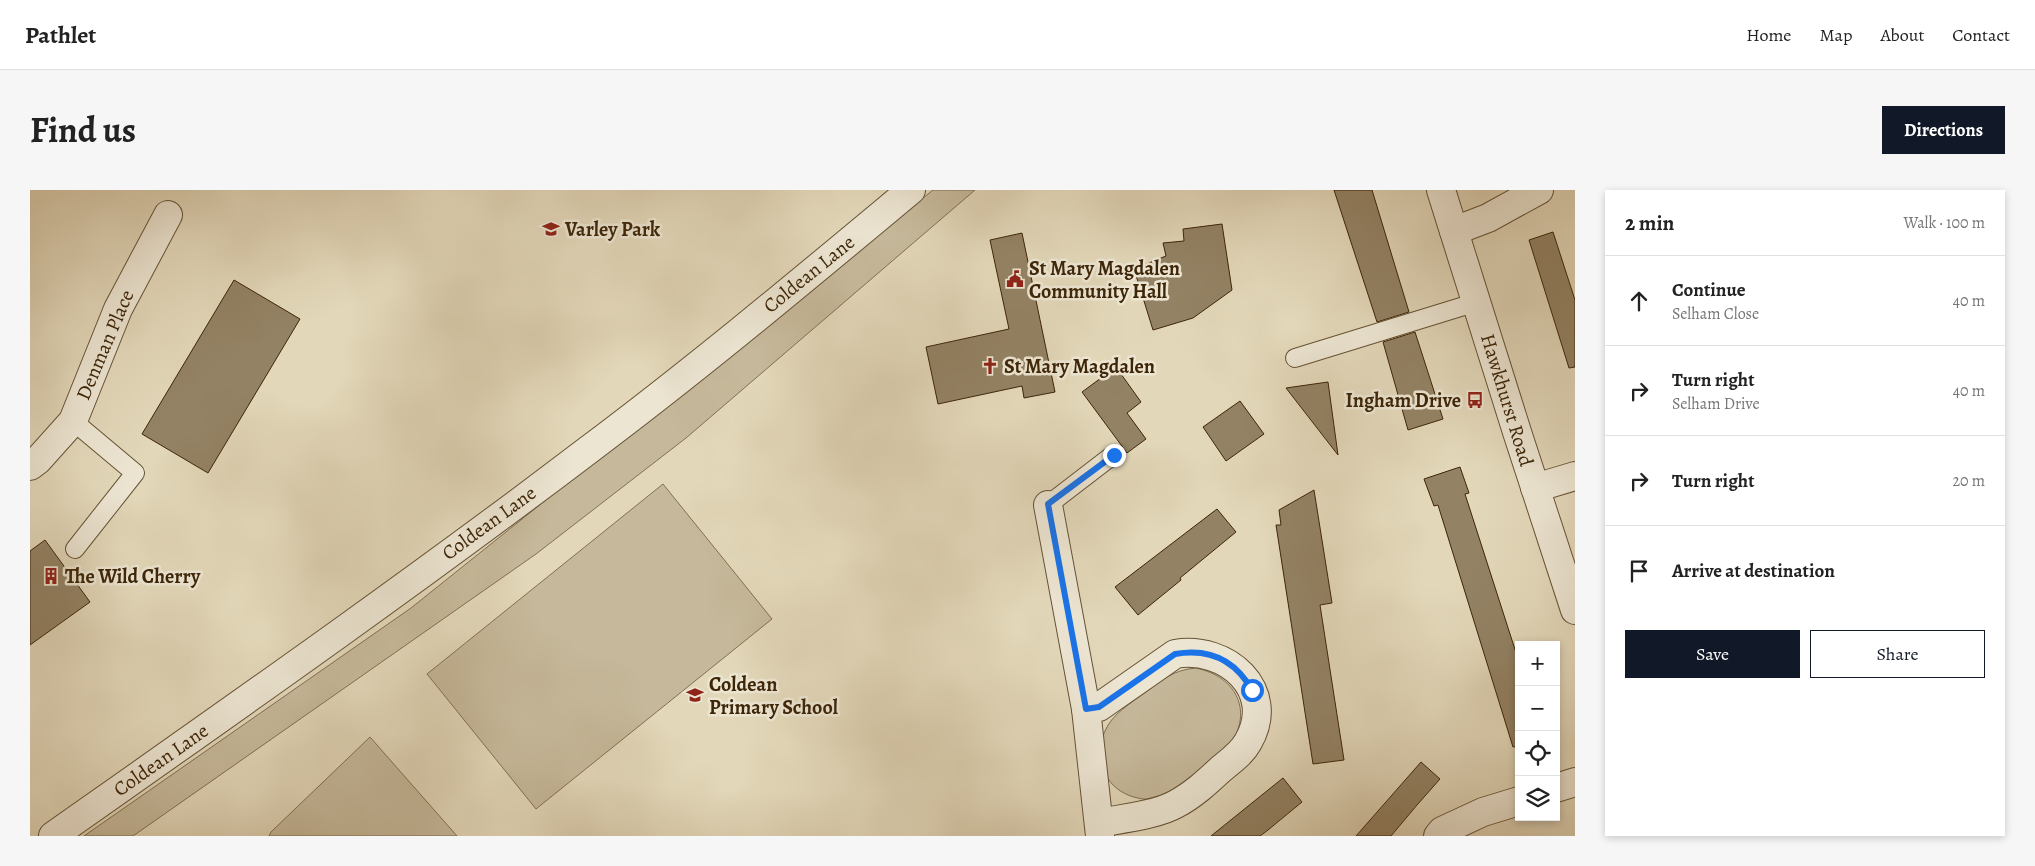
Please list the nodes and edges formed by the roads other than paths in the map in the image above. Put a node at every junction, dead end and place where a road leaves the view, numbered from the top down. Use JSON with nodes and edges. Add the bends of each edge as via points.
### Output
{"nodes":[{"id":1,"x":911,"y":190,"type":"edge"},
{"id":2,"x":1441,"y":190,"type":"edge"},
{"id":3,"x":1539,"y":190,"type":"edge"},
{"id":4,"x":168,"y":215,"type":"dead end"},
{"id":5,"x":1454,"y":231,"type":"junction"},
{"id":6,"x":1477,"y":302,"type":"junction"},
{"id":7,"x":1295,"y":358,"type":"dead end"},
{"id":8,"x":73,"y":421,"type":"junction"},
{"id":9,"x":1114,"y":455,"type":"dead end"},
{"id":10,"x":30,"y":466,"type":"edge"},
{"id":11,"x":1575,"y":476,"type":"edge"},
{"id":12,"x":1535,"y":488,"type":"junction"},
{"id":13,"x":1048,"y":504,"type":"joint"},
{"id":14,"x":76,"y":549,"type":"dead end"},
{"id":15,"x":1575,"y":610,"type":"edge"},
{"id":16,"x":1086,"y":709,"type":"junction"},
{"id":17,"x":1575,"y":782,"type":"edge"},
{"id":18,"x":1560,"y":787,"type":"edge"},
{"id":19,"x":1515,"y":802,"type":"edge"},
{"id":20,"x":1099,"y":829,"type":"edge"},
{"id":21,"x":52,"y":836,"type":"edge"},
{"id":22,"x":1438,"y":836,"type":"edge"}],
"edges":[{"from":1,"to":21,"type":"street","name":"Coldean Lane","via":[[588,450],[269,684]]},
{"from":2,"to":5,"type":"street","name":"Hawkhurst Road"},
{"from":3,"to":5,"type":"street","via":[[1488,218]]},
{"from":4,"to":8,"type":"street","name":"Denman Place","via":[[118,309]]},
{"from":5,"to":6,"type":"street","name":"Hawkhurst Road"},
{"from":6,"to":7,"type":"lane"},
{"from":6,"to":12,"type":"street","name":"Hawkhurst Road"},
{"from":8,"to":10,"type":"street","name":"Denman Place"},
{"from":8,"to":14,"type":"lane","via":[[135,473]]},
{"from":9,"to":13,"type":"lane"},
{"from":11,"to":12,"type":"street"},
{"from":12,"to":15,"type":"street","name":"Hawkhurst Road"},
{"from":13,"to":16,"type":"street"},
{"from":16,"to":20,"type":"street"},
{"from":16,"to":20,"type":"street","via":[[1099,707],[1175,654],[1185,652],[1207,654],[1230,664],[1246,680],[1255,701],[1254,724],[1247,744],[1205,784],[1176,805]]},
{"from":17,"to":18,"type":"street"},
{"from":19,"to":22,"type":"street","via":[[1483,812],[1442,831]]}]}
